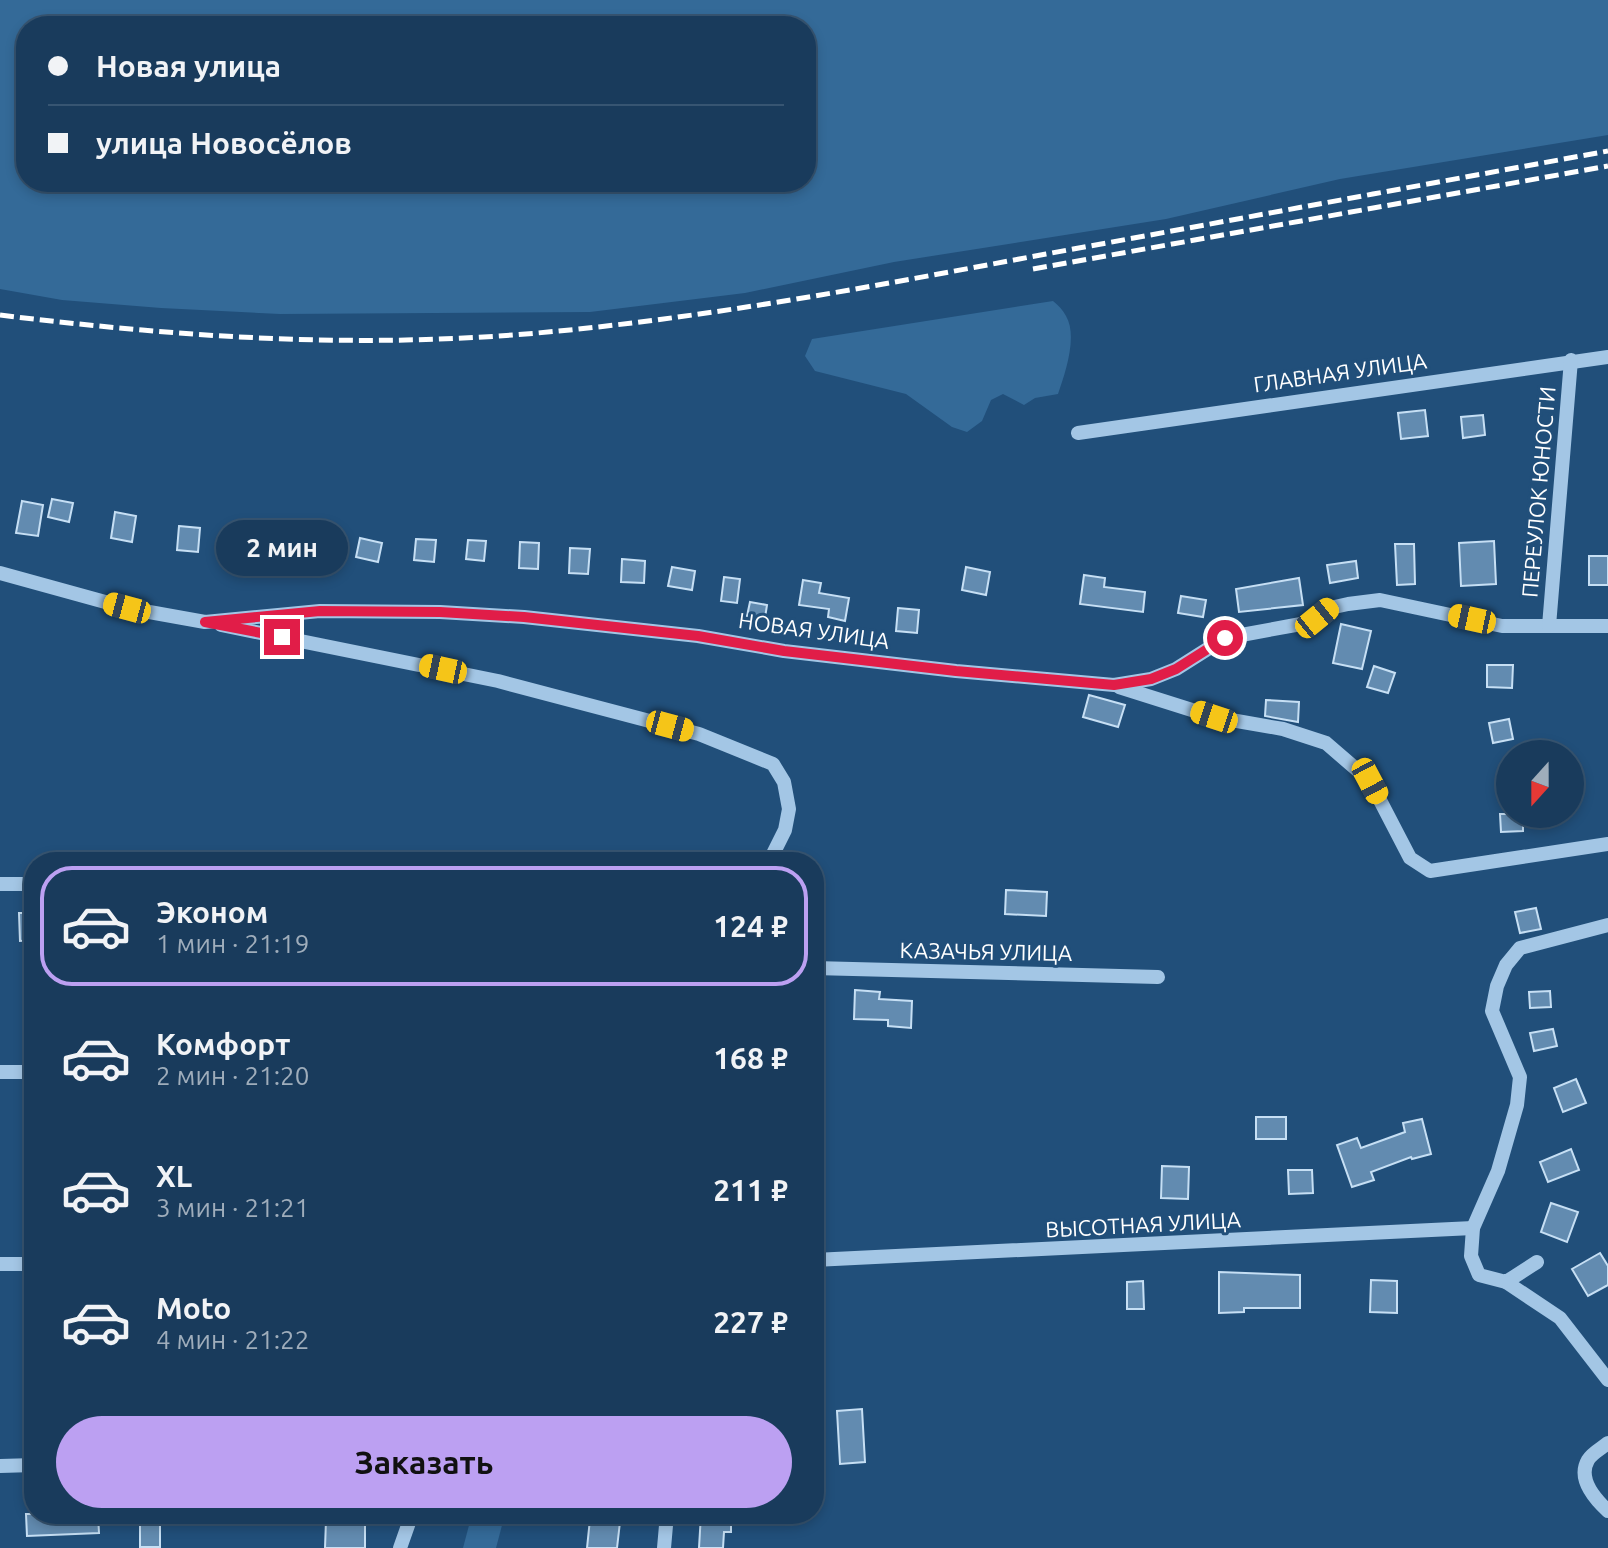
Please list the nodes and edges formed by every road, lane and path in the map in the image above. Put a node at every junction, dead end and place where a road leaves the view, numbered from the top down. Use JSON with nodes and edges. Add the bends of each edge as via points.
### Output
{"nodes":[{"id":1,"x":1608,"y":357,"type":"edge"},
{"id":2,"x":1571,"y":360,"type":"junction"},
{"id":3,"x":1078,"y":433,"type":"dead end"},
{"id":4,"x":0,"y":573,"type":"edge"},
{"id":5,"x":205,"y":622,"type":"junction"},
{"id":6,"x":1549,"y":626,"type":"junction"},
{"id":7,"x":1608,"y":626,"type":"edge"},
{"id":8,"x":1114,"y":685,"type":"junction"},
{"id":9,"x":1608,"y":844,"type":"edge"},
{"id":10,"x":774,"y":852,"type":"edge"},
{"id":11,"x":0,"y":884,"type":"edge"},
{"id":12,"x":24,"y":884,"type":"edge"},
{"id":13,"x":1608,"y":925,"type":"edge"},
{"id":14,"x":824,"y":968,"type":"edge"},
{"id":15,"x":1158,"y":977,"type":"dead end"},
{"id":16,"x":0,"y":1072,"type":"edge"},
{"id":17,"x":24,"y":1072,"type":"edge"},
{"id":18,"x":1473,"y":1228,"type":"junction"},
{"id":19,"x":824,"y":1260,"type":"edge"},
{"id":20,"x":1537,"y":1262,"type":"dead end"},
{"id":21,"x":0,"y":1264,"type":"edge"},
{"id":22,"x":24,"y":1264,"type":"edge"},
{"id":23,"x":1506,"y":1282,"type":"junction"},
{"id":24,"x":1608,"y":1380,"type":"edge"},
{"id":25,"x":1608,"y":1443,"type":"edge"},
{"id":26,"x":24,"y":1465,"type":"edge"},
{"id":27,"x":0,"y":1466,"type":"edge"},
{"id":28,"x":1608,"y":1511,"type":"edge"},
{"id":29,"x":408,"y":1524,"type":"edge"},
{"id":30,"x":666,"y":1524,"type":"edge"},
{"id":31,"x":400,"y":1548,"type":"edge"},
{"id":32,"x":664,"y":1548,"type":"edge"}],
"edges":[{"from":1,"to":2,"type":"street","name":"ГЛАВНАЯ УЛИЦА"},
{"from":2,"to":3,"type":"street","name":"ГЛАВНАЯ УЛИЦА"},
{"from":2,"to":6,"type":"street","name":"ПЕРЕУЛОК ЮНОСТИ"},
{"from":4,"to":5,"type":"street","name":"НОВАЯ УЛИЦА","via":[[127,608]]},
{"from":5,"to":8,"type":"street","name":"НОВАЯ УЛИЦА","via":[[320,611],[524,617],[956,671]]},
{"from":5,"to":10,"type":"street","via":[[498,681],[699,734],[773,764],[784,782],[789,809]]},
{"from":6,"to":7,"type":"street","name":"НОВАЯ УЛИЦА"},
{"from":6,"to":8,"type":"street","name":"НОВАЯ УЛИЦА","via":[[1502,626],[1380,600],[1348,604],[1301,624],[1225,638],[1176,669]]},
{"from":8,"to":9,"type":"street","via":[[1214,717],[1326,743],[1370,781],[1410,858],[1430,871]]},
{"from":11,"to":12,"type":"street"},
{"from":13,"to":18,"type":"street","via":[[1520,948],[1506,965],[1492,1011],[1520,1077],[1519,1091],[1498,1171]]},
{"from":14,"to":15,"type":"street","name":"КАЗАЧЬЯ УЛИЦА"},
{"from":16,"to":17,"type":"street"},
{"from":18,"to":19,"type":"street","name":"ВЫСОТНАЯ УЛИЦА"},
{"from":18,"to":23,"type":"street","via":[[1471,1256],[1479,1275]]},
{"from":20,"to":23,"type":"street"},
{"from":21,"to":22,"type":"street"},
{"from":23,"to":24,"type":"street","via":[[1560,1318]]},
{"from":25,"to":28,"type":"street","via":[[1588,1459],[1585,1483]]},
{"from":26,"to":27,"type":"street"},
{"from":29,"to":31,"type":"street"},
{"from":30,"to":32,"type":"street"}]}
